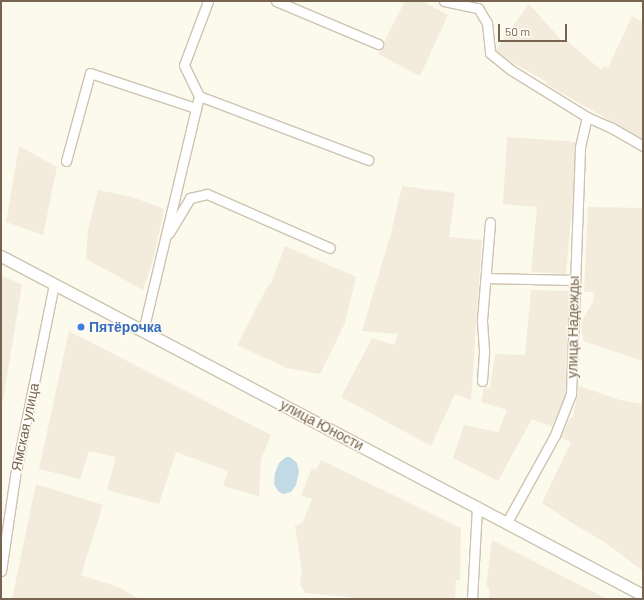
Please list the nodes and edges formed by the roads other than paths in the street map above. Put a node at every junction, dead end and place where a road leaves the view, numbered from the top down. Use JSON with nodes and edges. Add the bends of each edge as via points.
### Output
{"nodes":[{"id":1,"x":208,"y":1,"type":"edge"},
{"id":2,"x":276,"y":1,"type":"edge"},
{"id":3,"x":444,"y":1,"type":"edge"},
{"id":4,"x":378,"y":44,"type":"dead end"},
{"id":5,"x":199,"y":96,"type":"junction"},
{"id":6,"x":196,"y":108,"type":"junction"},
{"id":7,"x":587,"y":117,"type":"junction"},
{"id":8,"x":643,"y":146,"type":"edge"},
{"id":9,"x":368,"y":160,"type":"dead end"},
{"id":10,"x":66,"y":161,"type":"dead end"},
{"id":11,"x":490,"y":222,"type":"dead end"},
{"id":12,"x":165,"y":241,"type":"junction"},
{"id":13,"x":330,"y":248,"type":"dead end"},
{"id":14,"x":1,"y":256,"type":"edge"},
{"id":15,"x":486,"y":278,"type":"junction"},
{"id":16,"x":574,"y":280,"type":"junction"},
{"id":17,"x":54,"y":284,"type":"junction"},
{"id":18,"x":143,"y":331,"type":"junction"},
{"id":19,"x":482,"y":381,"type":"dead end"},
{"id":20,"x":477,"y":506,"type":"junction"},
{"id":21,"x":507,"y":522,"type":"junction"},
{"id":22,"x":1,"y":571,"type":"edge"},
{"id":23,"x":643,"y":595,"type":"edge"},
{"id":24,"x":472,"y":599,"type":"edge"}],
"edges":[{"from":1,"to":5,"type":"street","via":[[184,65]]},
{"from":2,"to":4,"type":"street"},
{"from":3,"to":7,"type":"street","via":[[478,8],[487,23],[490,53],[511,70]]},
{"from":5,"to":6,"type":"street"},
{"from":5,"to":9,"type":"street"},
{"from":6,"to":10,"type":"street","via":[[90,73]]},
{"from":6,"to":12,"type":"street"},
{"from":7,"to":8,"type":"street"},
{"from":7,"to":16,"type":"street","name":"улица Надежды","via":[[580,147]]},
{"from":11,"to":15,"type":"street"},
{"from":12,"to":13,"type":"street","via":[[190,198],[207,194]]},
{"from":12,"to":18,"type":"street"},
{"from":14,"to":17,"type":"street","name":"улица Юности"},
{"from":15,"to":16,"type":"street"},
{"from":15,"to":19,"type":"street","via":[[482,320]]},
{"from":16,"to":21,"type":"street","name":"улица Надежды","via":[[571,394],[555,435]]},
{"from":17,"to":18,"type":"street","name":"улица Юности"},
{"from":17,"to":22,"type":"street","name":"Ямская улица","via":[[15,476]]},
{"from":18,"to":20,"type":"street","name":"улица Юности"},
{"from":20,"to":21,"type":"street","name":"улица Юности"},
{"from":20,"to":24,"type":"street"},
{"from":21,"to":23,"type":"street","name":"улица Юности"}]}
